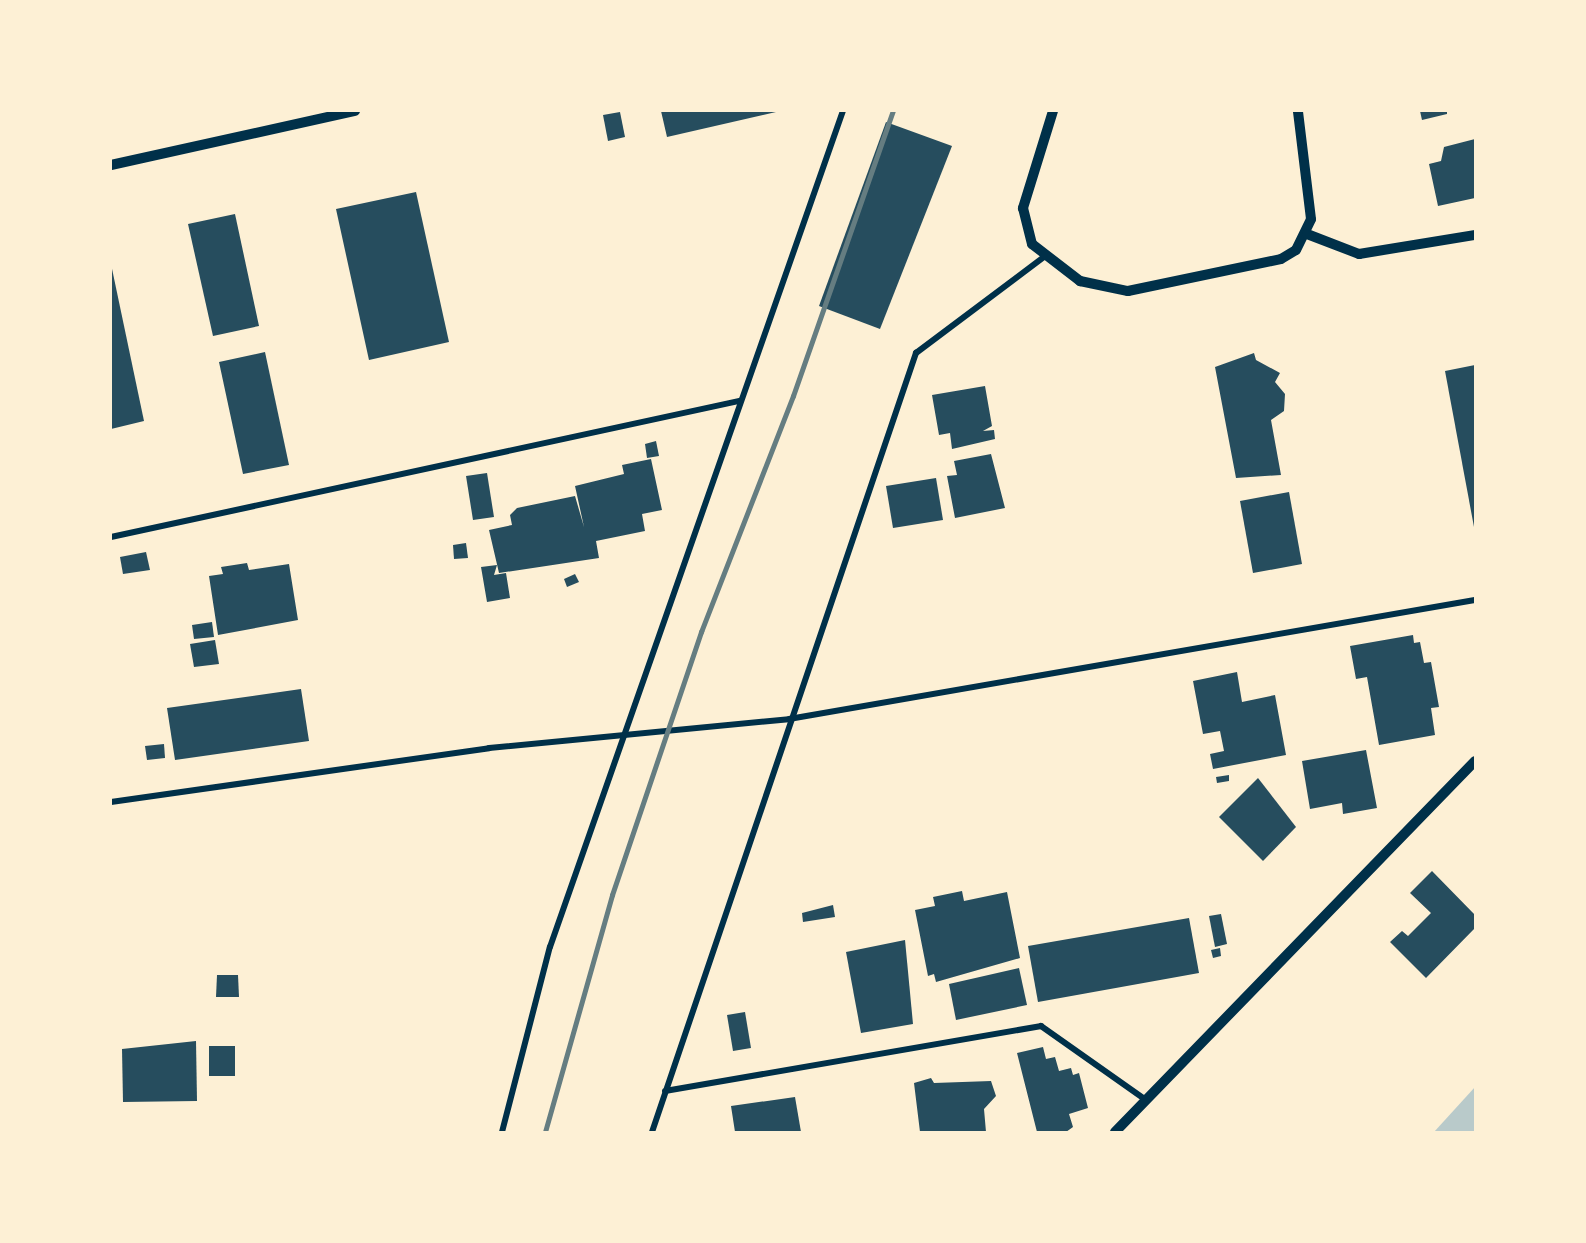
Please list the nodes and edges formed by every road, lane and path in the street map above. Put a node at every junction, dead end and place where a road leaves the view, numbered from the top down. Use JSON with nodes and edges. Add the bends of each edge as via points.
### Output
{"nodes":[{"id":1,"x":355,"y":111,"type":"edge"},
{"id":2,"x":843,"y":111,"type":"edge"},
{"id":3,"x":1053,"y":111,"type":"edge"},
{"id":4,"x":1298,"y":111,"type":"edge"},
{"id":5,"x":111,"y":165,"type":"edge"},
{"id":6,"x":1307,"y":234,"type":"junction"},
{"id":7,"x":1475,"y":235,"type":"edge"},
{"id":8,"x":1045,"y":255,"type":"junction"},
{"id":9,"x":739,"y":401,"type":"junction"},
{"id":10,"x":111,"y":537,"type":"edge"},
{"id":11,"x":1475,"y":600,"type":"edge"},
{"id":12,"x":789,"y":719,"type":"junction"},
{"id":13,"x":624,"y":733,"type":"junction"},
{"id":14,"x":1475,"y":761,"type":"edge"},
{"id":15,"x":111,"y":802,"type":"edge"},
{"id":16,"x":665,"y":1091,"type":"junction"},
{"id":17,"x":1146,"y":1100,"type":"junction"},
{"id":18,"x":502,"y":1132,"type":"edge"},
{"id":19,"x":652,"y":1132,"type":"edge"},
{"id":20,"x":1115,"y":1132,"type":"edge"}],
"edges":[{"from":1,"to":5,"type":"street"},
{"from":2,"to":9,"type":"street"},
{"from":3,"to":8,"type":"street","via":[[1023,208],[1032,244]]},
{"from":4,"to":6,"type":"street","via":[[1310,190]]},
{"from":6,"to":7,"type":"street","via":[[1359,254]]},
{"from":6,"to":8,"type":"street","via":[[1296,250],[1281,259],[1128,291],[1080,281]]},
{"from":8,"to":12,"type":"street","via":[[916,353]]},
{"from":9,"to":10,"type":"street"},
{"from":9,"to":13,"type":"street"},
{"from":11,"to":12,"type":"street"},
{"from":12,"to":13,"type":"street"},
{"from":12,"to":16,"type":"street"},
{"from":13,"to":15,"type":"street"},
{"from":13,"to":18,"type":"street","via":[[550,947]]},
{"from":14,"to":17,"type":"street"},
{"from":16,"to":17,"type":"street","via":[[1041,1026]]},
{"from":16,"to":19,"type":"street"},
{"from":17,"to":20,"type":"street"}]}
